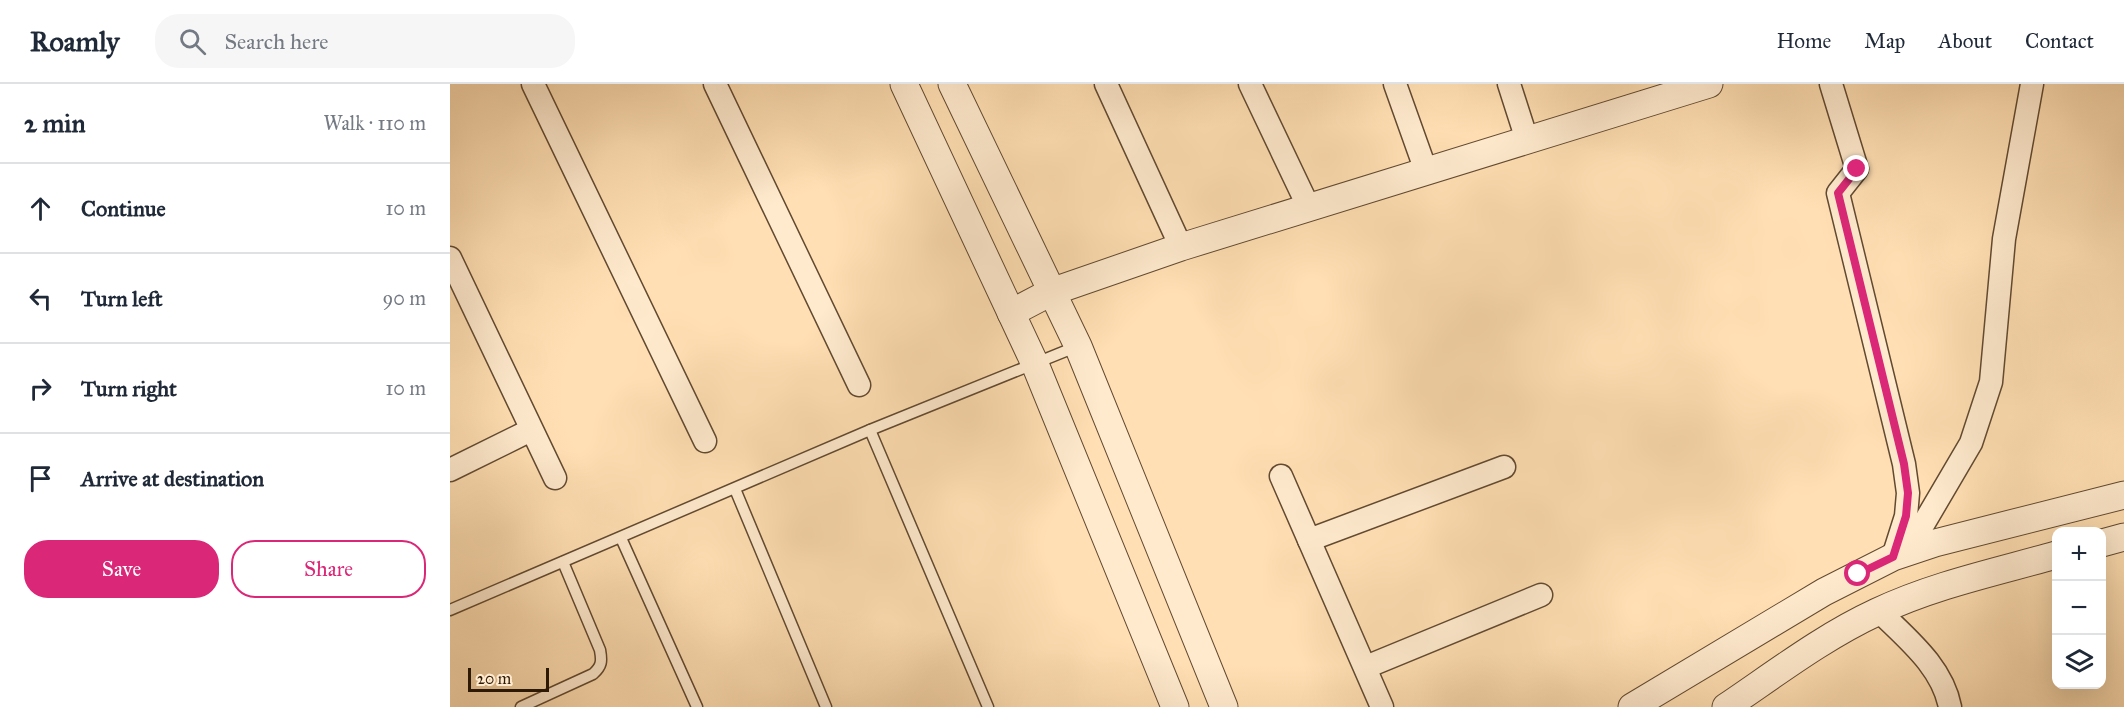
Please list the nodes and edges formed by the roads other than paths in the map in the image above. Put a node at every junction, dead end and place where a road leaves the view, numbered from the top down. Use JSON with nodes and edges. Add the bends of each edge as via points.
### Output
{"nodes":[{"id":1,"x":534,"y":84,"type":"edge"},
{"id":2,"x":715,"y":84,"type":"edge"},
{"id":3,"x":904,"y":84,"type":"edge"},
{"id":4,"x":952,"y":84,"type":"edge"},
{"id":5,"x":1106,"y":84,"type":"edge"},
{"id":6,"x":1250,"y":84,"type":"edge"},
{"id":7,"x":1395,"y":84,"type":"edge"},
{"id":8,"x":1509,"y":84,"type":"edge"},
{"id":9,"x":1709,"y":84,"type":"edge"},
{"id":10,"x":1831,"y":84,"type":"edge"},
{"id":11,"x":2032,"y":84,"type":"edge"},
{"id":12,"x":1651,"y":92,"type":"edge"},
{"id":13,"x":1527,"y":140,"type":"junction"},
{"id":14,"x":1426,"y":171,"type":"junction"},
{"id":15,"x":1309,"y":208,"type":"junction"},
{"id":16,"x":1181,"y":247,"type":"junction"},
{"id":17,"x":450,"y":258,"type":"edge"},
{"id":18,"x":1051,"y":292,"type":"junction"},
{"id":19,"x":458,"y":297,"type":"edge"},
{"id":20,"x":1011,"y":313,"type":"junction"},
{"id":21,"x":1078,"y":346,"type":"junction"},
{"id":22,"x":1035,"y":364,"type":"junction"},
{"id":23,"x":859,"y":385,"type":"dead end"},
{"id":24,"x":531,"y":430,"type":"junction"},
{"id":25,"x":870,"y":430,"type":"junction"},
{"id":26,"x":705,"y":441,"type":"dead end"},
{"id":27,"x":1504,"y":467,"type":"dead end"},
{"id":28,"x":450,"y":470,"type":"edge"},
{"id":29,"x":1281,"y":476,"type":"dead end"},
{"id":30,"x":555,"y":478,"type":"dead end"},
{"id":31,"x":735,"y":489,"type":"junction"},
{"id":32,"x":2124,"y":495,"type":"edge"},
{"id":33,"x":2124,"y":537,"type":"edge"},
{"id":34,"x":621,"y":538,"type":"junction"},
{"id":35,"x":1309,"y":540,"type":"junction"},
{"id":36,"x":2106,"y":542,"type":"edge"},
{"id":37,"x":1900,"y":555,"type":"junction"},
{"id":38,"x":2052,"y":556,"type":"edge"},
{"id":39,"x":563,"y":562,"type":"junction"},
{"id":40,"x":1541,"y":595,"type":"dead end"},
{"id":41,"x":450,"y":610,"type":"edge"},
{"id":42,"x":1879,"y":611,"type":"junction"},
{"id":43,"x":1366,"y":667,"type":"junction"},
{"id":44,"x":1753,"y":700,"type":"edge"},
{"id":45,"x":521,"y":707,"type":"edge"},
{"id":46,"x":697,"y":707,"type":"edge"},
{"id":47,"x":826,"y":707,"type":"edge"},
{"id":48,"x":988,"y":707,"type":"edge"},
{"id":49,"x":1175,"y":707,"type":"edge"},
{"id":50,"x":1224,"y":707,"type":"edge"},
{"id":51,"x":1382,"y":707,"type":"edge"},
{"id":52,"x":1632,"y":707,"type":"edge"},
{"id":53,"x":1726,"y":707,"type":"edge"},
{"id":54,"x":1950,"y":707,"type":"edge"}],
"edges":[{"from":1,"to":26,"type":"street"},
{"from":2,"to":23,"type":"street"},
{"from":3,"to":20,"type":"street"},
{"from":4,"to":18,"type":"street"},
{"from":5,"to":16,"type":"street"},
{"from":6,"to":15,"type":"street"},
{"from":7,"to":14,"type":"street"},
{"from":8,"to":13,"type":"street"},
{"from":9,"to":12,"type":"street"},
{"from":10,"to":37,"type":"street","via":[[1857,169],[1838,193],[1904,464],[1908,493]]},
{"from":11,"to":37,"type":"street","via":[[2004,239],[1991,382],[1971,443]]},
{"from":12,"to":13,"type":"street"},
{"from":13,"to":14,"type":"street"},
{"from":14,"to":15,"type":"street"},
{"from":15,"to":16,"type":"street"},
{"from":16,"to":18,"type":"street"},
{"from":17,"to":19,"type":"street"},
{"from":18,"to":20,"type":"street"},
{"from":18,"to":21,"type":"street"},
{"from":19,"to":24,"type":"street"},
{"from":20,"to":22,"type":"street"},
{"from":21,"to":22,"type":"lane"},
{"from":21,"to":50,"type":"street"},
{"from":22,"to":25,"type":"lane"},
{"from":22,"to":49,"type":"street"},
{"from":24,"to":28,"type":"street"},
{"from":24,"to":30,"type":"street"},
{"from":25,"to":31,"type":"lane"},
{"from":25,"to":48,"type":"lane"},
{"from":27,"to":35,"type":"street"},
{"from":29,"to":35,"type":"street"},
{"from":31,"to":34,"type":"lane"},
{"from":31,"to":47,"type":"lane"},
{"from":32,"to":37,"type":"street"},
{"from":33,"to":36,"type":"street"},
{"from":34,"to":39,"type":"lane"},
{"from":34,"to":46,"type":"lane"},
{"from":35,"to":43,"type":"street"},
{"from":37,"to":52,"type":"street","via":[[1824,592]]},
{"from":38,"to":42,"type":"street","via":[[1941,587]]},
{"from":39,"to":41,"type":"lane"},
{"from":39,"to":45,"type":"lane","via":[[600,650],[600,668]]},
{"from":40,"to":43,"type":"street"},
{"from":42,"to":44,"type":"street","via":[[1829,638]]},
{"from":42,"to":54,"type":"street","via":[[1928,659]]},
{"from":43,"to":51,"type":"street"},
{"from":44,"to":53,"type":"street"}]}
